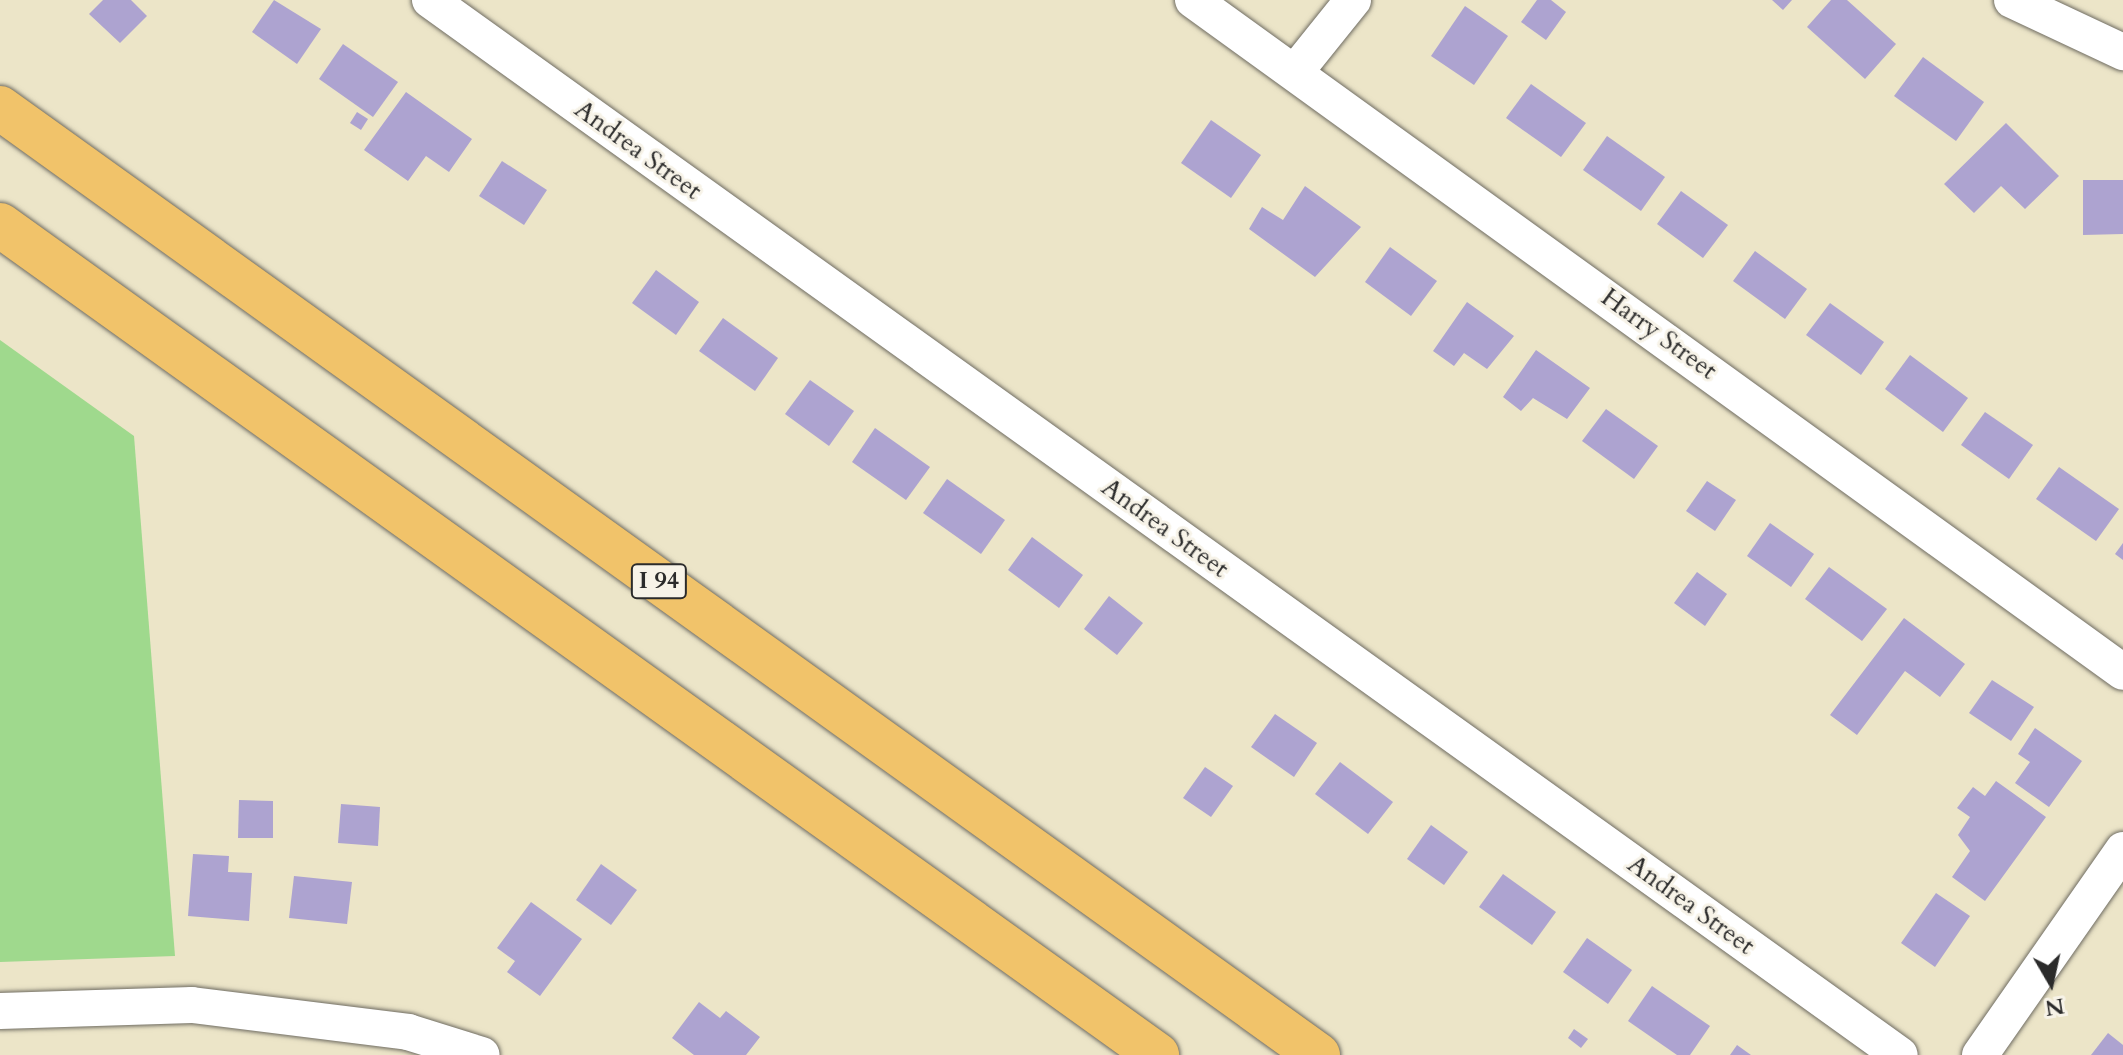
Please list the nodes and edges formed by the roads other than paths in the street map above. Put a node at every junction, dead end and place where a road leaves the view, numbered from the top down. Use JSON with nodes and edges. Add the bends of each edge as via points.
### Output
{"nodes":[{"id":1,"x":430,"y":0,"type":"edge"},
{"id":2,"x":1193,"y":0,"type":"edge"},
{"id":3,"x":1353,"y":0,"type":"edge"},
{"id":4,"x":2012,"y":0,"type":"edge"},
{"id":5,"x":2123,"y":52,"type":"edge"},
{"id":6,"x":1296,"y":71,"type":"junction"},
{"id":7,"x":0,"y":108,"type":"edge"},
{"id":8,"x":0,"y":225,"type":"edge"},
{"id":9,"x":2123,"y":672,"type":"edge"},
{"id":10,"x":2123,"y":850,"type":"edge"},
{"id":11,"x":0,"y":1011,"type":"edge"},
{"id":12,"x":482,"y":1055,"type":"edge"},
{"id":13,"x":1157,"y":1055,"type":"edge"},
{"id":14,"x":1318,"y":1055,"type":"edge"},
{"id":15,"x":1900,"y":1055,"type":"edge"},
{"id":16,"x":1980,"y":1055,"type":"edge"}],
"edges":[{"from":1,"to":15,"type":"street","name":"Andrea Street"},
{"from":2,"to":6,"type":"street","name":"Harry Street"},
{"from":3,"to":6,"type":"street"},
{"from":4,"to":5,"type":"street"},
{"from":6,"to":9,"type":"street","name":"Harry Street"},
{"from":7,"to":14,"type":"highway","number":"I 94"},
{"from":8,"to":13,"type":"highway"},
{"from":10,"to":16,"type":"street"},
{"from":11,"to":12,"type":"street","via":[[192,1005],[408,1032]]}]}
